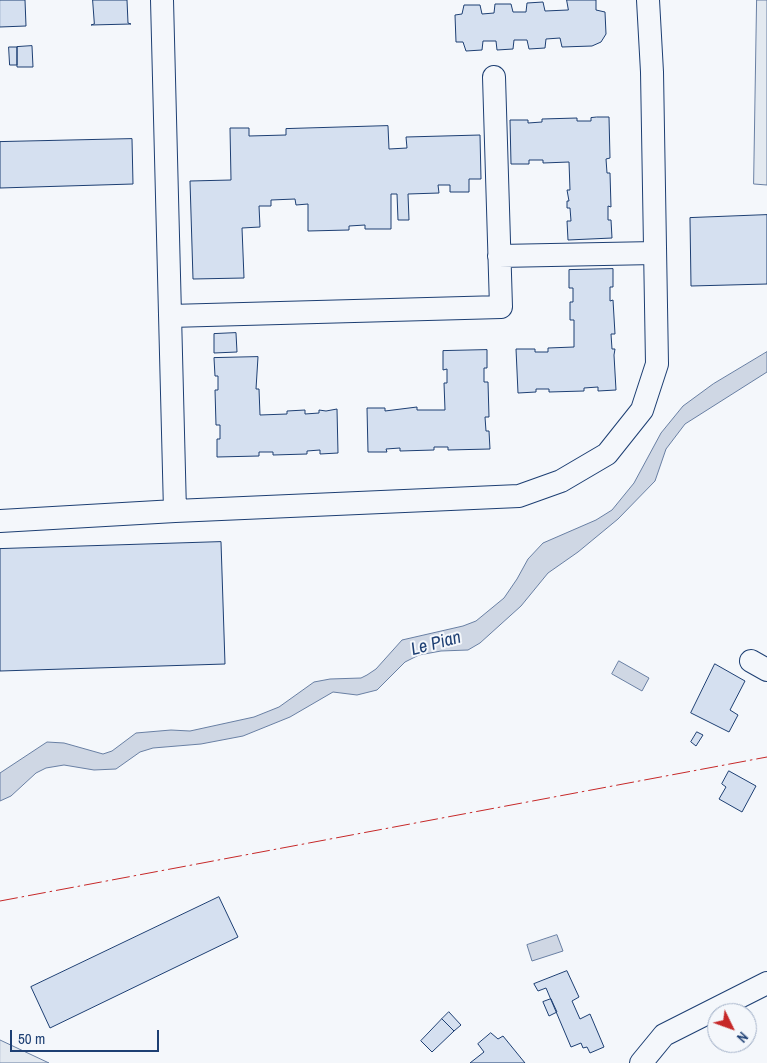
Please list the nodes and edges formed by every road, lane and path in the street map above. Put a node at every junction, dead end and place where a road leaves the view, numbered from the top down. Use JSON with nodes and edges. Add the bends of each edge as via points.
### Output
{"nodes":[{"id":1,"x":162,"y":0,"type":"edge"},
{"id":2,"x":648,"y":0,"type":"edge"},
{"id":3,"x":494,"y":77,"type":"dead end"},
{"id":4,"x":655,"y":253,"type":"junction"},
{"id":5,"x":499,"y":256,"type":"junction"},
{"id":6,"x":170,"y":316,"type":"junction"},
{"id":7,"x":175,"y":511,"type":"junction"},
{"id":8,"x":0,"y":521,"type":"edge"},
{"id":9,"x":767,"y":984,"type":"edge"},
{"id":10,"x":641,"y":1063,"type":"edge"}],
"edges":[{"from":1,"to":6,"type":"lane"},
{"from":2,"to":4,"type":"lane"},
{"from":3,"to":5,"type":"lane"},
{"from":4,"to":5,"type":"lane"},
{"from":4,"to":7,"type":"lane","via":[[657,364],[642,410],[607,454],[560,481],[519,496]]},
{"from":5,"to":6,"type":"lane","via":[[501,307]]},
{"from":6,"to":7,"type":"lane"},
{"from":7,"to":8,"type":"lane"},
{"from":9,"to":10,"type":"lane","via":[[664,1035]]}]}
